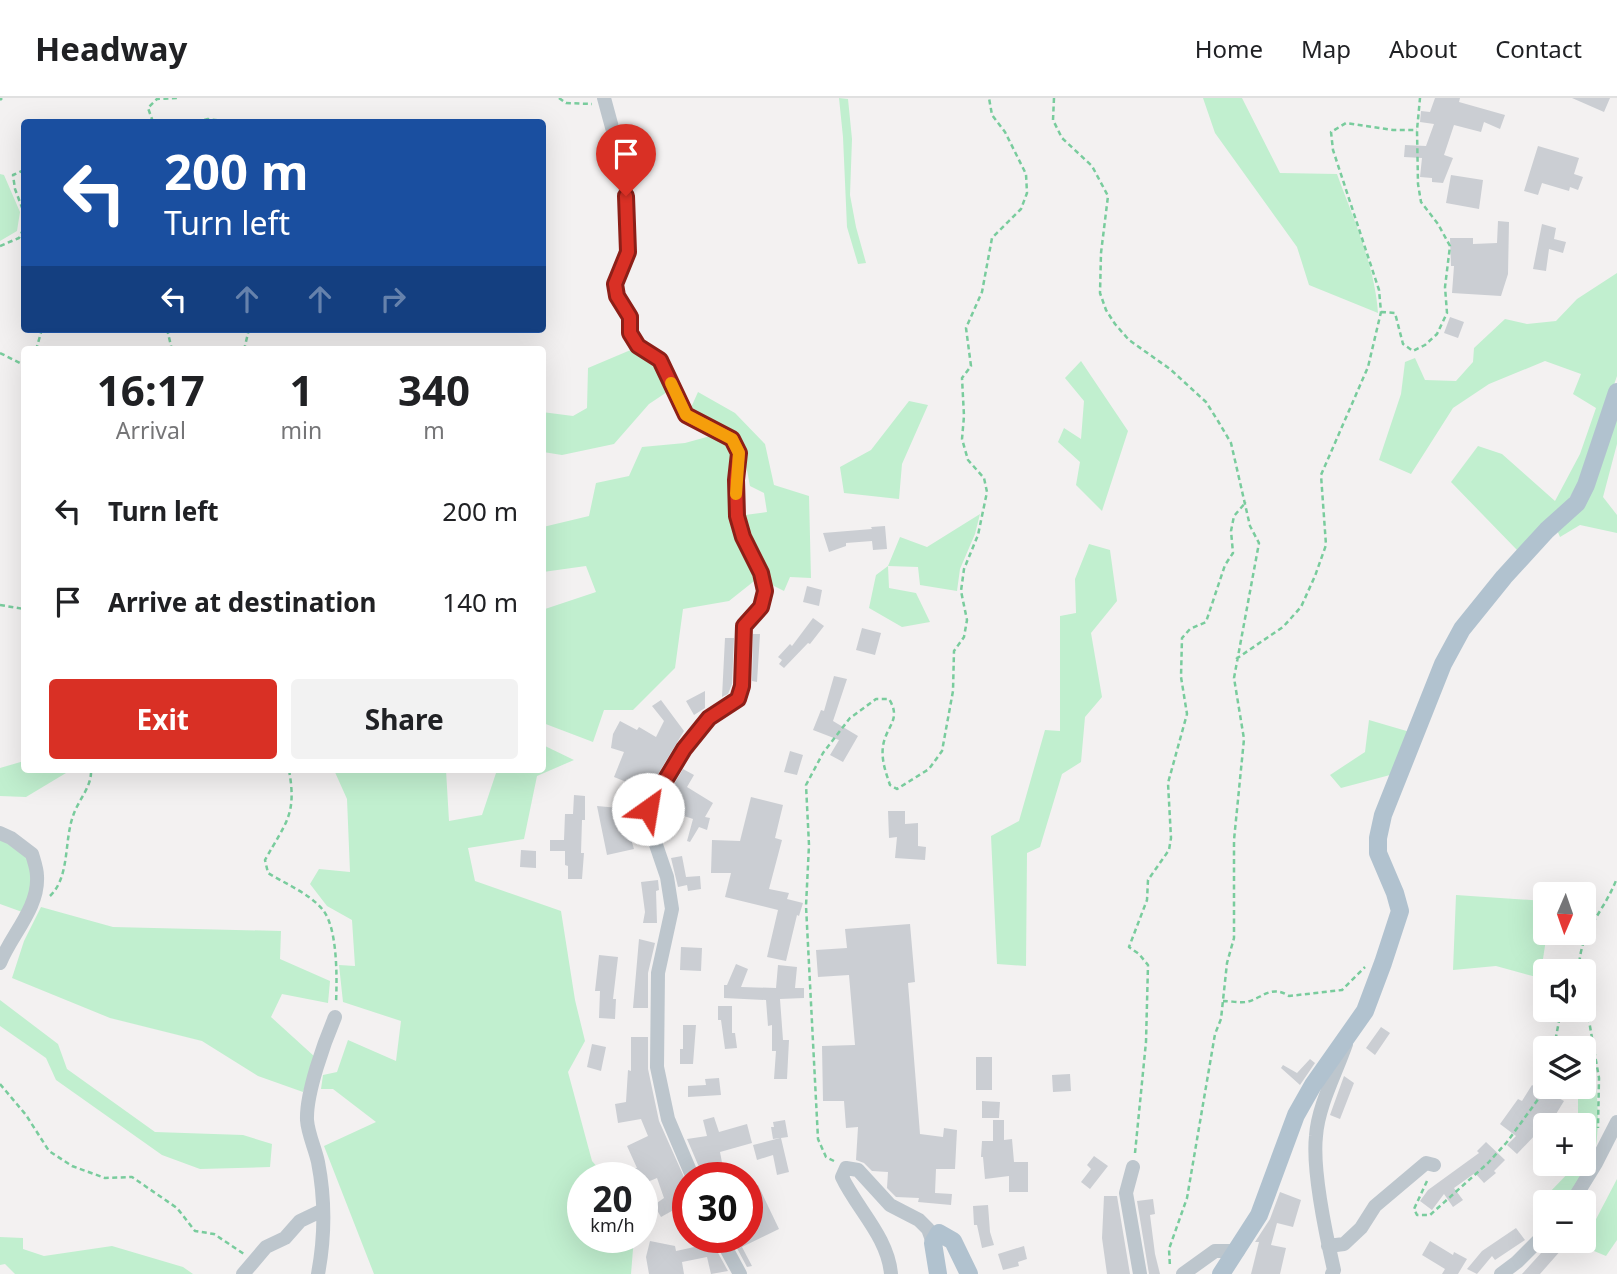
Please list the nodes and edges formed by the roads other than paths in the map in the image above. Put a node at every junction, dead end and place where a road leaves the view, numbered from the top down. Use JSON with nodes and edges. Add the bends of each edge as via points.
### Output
{"nodes":[{"id":1,"x":604,"y":102,"type":"edge"},
{"id":2,"x":1617,"y":391,"type":"edge"},
{"id":3,"x":0,"y":833,"type":"edge"},
{"id":4,"x":0,"y":963,"type":"edge"},
{"id":5,"x":335,"y":1017,"type":"road end"},
{"id":6,"x":1350,"y":1034,"type":"junction"},
{"id":7,"x":1617,"y":1122,"type":"edge"},
{"id":8,"x":686,"y":1162,"type":"edge"},
{"id":9,"x":1434,"y":1165,"type":"road end"},
{"id":10,"x":1133,"y":1167,"type":"road end"},
{"id":11,"x":1579,"y":1190,"type":"edge"},
{"id":12,"x":323,"y":1210,"type":"junction"},
{"id":13,"x":933,"y":1243,"type":"junction"},
{"id":14,"x":1328,"y":1246,"type":"junction"},
{"id":15,"x":1533,"y":1246,"type":"edge"},
{"id":16,"x":1238,"y":1251,"type":"junction"},
{"id":17,"x":729,"y":1253,"type":"edge"},
{"id":18,"x":243,"y":1274,"type":"edge"},
{"id":19,"x":318,"y":1274,"type":"edge"},
{"id":20,"x":740,"y":1274,"type":"edge"},
{"id":21,"x":891,"y":1274,"type":"edge"},
{"id":22,"x":938,"y":1274,"type":"edge"},
{"id":23,"x":969,"y":1274,"type":"edge"},
{"id":24,"x":1140,"y":1274,"type":"edge"},
{"id":25,"x":1183,"y":1274,"type":"edge"},
{"id":26,"x":1222,"y":1274,"type":"edge"},
{"id":27,"x":1332,"y":1274,"type":"edge"},
{"id":28,"x":1501,"y":1274,"type":"edge"}],
"edges":[{"from":1,"to":8,"type":"street","via":[[626,179],[628,252],[615,284],[617,296],[630,317],[630,333],[638,346],[660,360],[686,415],[721,432],[736,446],[737,516],[765,591],[761,607],[744,626],[738,699],[709,718],[684,749],[648,809],[672,909],[658,973],[657,1067],[667,1119]]},
{"from":2,"to":6,"type":"main road","via":[[1577,503],[1504,577],[1462,629],[1443,664],[1383,815],[1378,853],[1400,911],[1365,1011]]},
{"from":3,"to":4,"type":"street","via":[[32,854],[37,876],[34,897]]},
{"from":5,"to":12,"type":"street","via":[[308,1102],[307,1123],[322,1184]]},
{"from":6,"to":14,"type":"street","via":[[1316,1136]]},
{"from":6,"to":16,"type":"main road","via":[[1296,1115],[1259,1215]]},
{"from":7,"to":11,"type":"street"},
{"from":9,"to":14,"type":"street","via":[[1426,1163],[1394,1188],[1344,1244]]},
{"from":10,"to":24,"type":"street","via":[[1126,1193]]},
{"from":12,"to":18,"type":"street","via":[[266,1247]]},
{"from":12,"to":19,"type":"street"},
{"from":13,"to":21,"type":"street","via":[[919,1220],[890,1205],[858,1170],[846,1168],[842,1177],[879,1238]]},
{"from":13,"to":22,"type":"main road"},
{"from":13,"to":23,"type":"main road","via":[[939,1233],[953,1241]]},
{"from":14,"to":27,"type":"street"},
{"from":15,"to":28,"type":"street"},
{"from":16,"to":25,"type":"street","via":[[1215,1251]]},
{"from":16,"to":26,"type":"main road"},
{"from":17,"to":20,"type":"street"}]}
